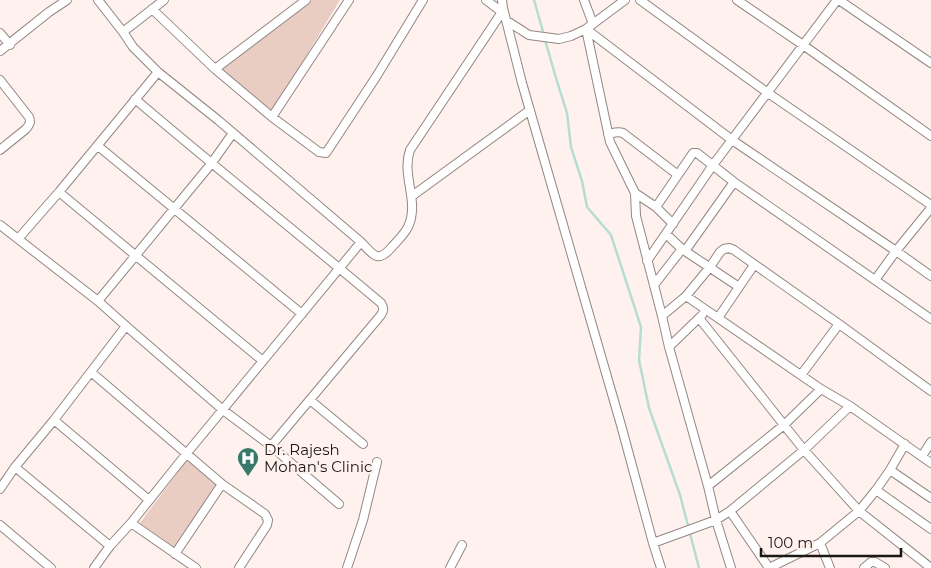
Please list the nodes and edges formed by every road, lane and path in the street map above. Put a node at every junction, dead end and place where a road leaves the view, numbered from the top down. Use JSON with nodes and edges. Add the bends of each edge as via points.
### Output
{"nodes":[{"id":1,"x":67,"y":0,"type":"edge"},
{"id":2,"x":98,"y":0,"type":"edge"},
{"id":3,"x":164,"y":0,"type":"edge"},
{"id":4,"x":306,"y":0,"type":"edge"},
{"id":5,"x":349,"y":0,"type":"edge"},
{"id":6,"x":423,"y":0,"type":"edge"},
{"id":7,"x":486,"y":0,"type":"edge"},
{"id":8,"x":584,"y":0,"type":"edge"},
{"id":9,"x":625,"y":0,"type":"edge"},
{"id":10,"x":640,"y":0,"type":"edge"},
{"id":11,"x":737,"y":0,"type":"edge"},
{"id":12,"x":838,"y":0,"type":"edge"},
{"id":13,"x":503,"y":7,"type":"edge"},
{"id":14,"x":152,"y":9,"type":"junction"},
{"id":15,"x":507,"y":21,"type":"junction"},
{"id":16,"x":593,"y":24,"type":"junction"},
{"id":17,"x":586,"y":29,"type":"junction"},
{"id":18,"x":123,"y":32,"type":"junction"},
{"id":19,"x":0,"y":33,"type":"edge"},
{"id":20,"x":10,"y":45,"type":"junction"},
{"id":21,"x":803,"y":45,"type":"junction"},
{"id":22,"x":0,"y":51,"type":"edge"},
{"id":23,"x":931,"y":64,"type":"edge"},
{"id":24,"x":215,"y":69,"type":"junction"},
{"id":25,"x":158,"y":72,"type":"junction"},
{"id":26,"x":0,"y":80,"type":"edge"},
{"id":27,"x":768,"y":93,"type":"junction"},
{"id":28,"x":135,"y":100,"type":"junction"},
{"id":29,"x":530,"y":110,"type":"junction"},
{"id":30,"x":272,"y":118,"type":"junction"},
{"id":31,"x":233,"y":133,"type":"junction"},
{"id":32,"x":608,"y":134,"type":"junction"},
{"id":33,"x":931,"y":136,"type":"edge"},
{"id":34,"x":732,"y":140,"type":"junction"},
{"id":35,"x":98,"y":146,"type":"junction"},
{"id":36,"x":0,"y":150,"type":"edge"},
{"id":37,"x":211,"y":164,"type":"junction"},
{"id":38,"x":713,"y":165,"type":"junction"},
{"id":39,"x":678,"y":175,"type":"junction"},
{"id":40,"x":734,"y":182,"type":"junction"},
{"id":41,"x":59,"y":192,"type":"junction"},
{"id":42,"x":635,"y":193,"type":"junction"},
{"id":43,"x":412,"y":196,"type":"junction"},
{"id":44,"x":931,"y":206,"type":"edge"},
{"id":45,"x":656,"y":207,"type":"junction"},
{"id":46,"x":174,"y":209,"type":"junction"},
{"id":47,"x":673,"y":224,"type":"junction"},
{"id":48,"x":0,"y":226,"type":"edge"},
{"id":49,"x":3,"y":234,"type":"edge"},
{"id":50,"x":666,"y":234,"type":"junction"},
{"id":51,"x":18,"y":239,"type":"junction"},
{"id":52,"x":361,"y":242,"type":"junction"},
{"id":53,"x":684,"y":250,"type":"junction"},
{"id":54,"x":896,"y":251,"type":"junction"},
{"id":55,"x":135,"y":256,"type":"junction"},
{"id":56,"x":647,"y":261,"type":"junction"},
{"id":57,"x":754,"y":265,"type":"junction"},
{"id":58,"x":710,"y":267,"type":"junction"},
{"id":59,"x":340,"y":268,"type":"junction"},
{"id":60,"x":931,"y":276,"type":"edge"},
{"id":61,"x":875,"y":280,"type":"junction"},
{"id":62,"x":654,"y":285,"type":"junction"},
{"id":63,"x":739,"y":287,"type":"junction"},
{"id":64,"x":686,"y":296,"type":"junction"},
{"id":65,"x":98,"y":301,"type":"junction"},
{"id":66,"x":708,"y":310,"type":"junction"},
{"id":67,"x":302,"y":314,"type":"junction"},
{"id":68,"x":662,"y":316,"type":"junction"},
{"id":69,"x":699,"y":318,"type":"junction"},
{"id":70,"x":718,"y":318,"type":"junction"},
{"id":71,"x":931,"y":319,"type":"edge"},
{"id":72,"x":839,"y":324,"type":"junction"},
{"id":73,"x":126,"y":326,"type":"junction"},
{"id":74,"x":670,"y":347,"type":"junction"},
{"id":75,"x":263,"y":361,"type":"junction"},
{"id":76,"x":91,"y":372,"type":"junction"},
{"id":77,"x":801,"y":375,"type":"junction"},
{"id":78,"x":821,"y":389,"type":"junction"},
{"id":79,"x":931,"y":391,"type":"edge"},
{"id":80,"x":310,"y":400,"type":"junction"},
{"id":81,"x":850,"y":406,"type":"junction"},
{"id":82,"x":223,"y":410,"type":"junction"},
{"id":83,"x":54,"y":420,"type":"junction"},
{"id":84,"x":784,"y":425,"type":"junction"},
{"id":85,"x":931,"y":442,"type":"edge"},
{"id":86,"x":363,"y":444,"type":"dead end"},
{"id":87,"x":905,"y":444,"type":"junction"},
{"id":88,"x":271,"y":446,"type":"junction"},
{"id":89,"x":804,"y":450,"type":"junction"},
{"id":90,"x":186,"y":453,"type":"junction"},
{"id":91,"x":922,"y":456,"type":"junction"},
{"id":92,"x":377,"y":462,"type":"dead end"},
{"id":93,"x":931,"y":463,"type":"edge"},
{"id":94,"x":15,"y":467,"type":"junction"},
{"id":95,"x":890,"y":470,"type":"junction"},
{"id":96,"x":222,"y":484,"type":"junction"},
{"id":97,"x":708,"y":486,"type":"junction"},
{"id":98,"x":0,"y":489,"type":"edge"},
{"id":99,"x":876,"y":490,"type":"junction"},
{"id":100,"x":931,"y":498,"type":"edge"},
{"id":101,"x":149,"y":500,"type":"junction"},
{"id":102,"x":339,"y":504,"type":"dead end"},
{"id":103,"x":730,"y":511,"type":"junction"},
{"id":104,"x":859,"y":511,"type":"junction"},
{"id":105,"x":716,"y":520,"type":"junction"},
{"id":106,"x":131,"y":523,"type":"junction"},
{"id":107,"x":0,"y":525,"type":"edge"},
{"id":108,"x":931,"y":529,"type":"edge"},
{"id":109,"x":653,"y":543,"type":"junction"},
{"id":110,"x":820,"y":543,"type":"junction"},
{"id":111,"x":462,"y":545,"type":"dead end"},
{"id":112,"x":110,"y":546,"type":"junction"},
{"id":113,"x":175,"y":554,"type":"junction"},
{"id":114,"x":51,"y":568,"type":"edge"},
{"id":115,"x":94,"y":568,"type":"edge"},
{"id":116,"x":196,"y":568,"type":"edge"},
{"id":117,"x":238,"y":568,"type":"edge"},
{"id":118,"x":348,"y":568,"type":"edge"},
{"id":119,"x":450,"y":568,"type":"edge"},
{"id":120,"x":660,"y":568,"type":"edge"},
{"id":121,"x":731,"y":568,"type":"edge"},
{"id":122,"x":769,"y":568,"type":"edge"},
{"id":123,"x":830,"y":568,"type":"edge"},
{"id":124,"x":864,"y":568,"type":"edge"},
{"id":125,"x":885,"y":568,"type":"edge"},
{"id":126,"x":931,"y":568,"type":"edge"}],
"edges":[{"from":1,"to":20,"type":"street"},
{"from":2,"to":18,"type":"street"},
{"from":3,"to":14,"type":"street"},
{"from":4,"to":24,"type":"street"},
{"from":5,"to":30,"type":"street"},
{"from":6,"to":30,"type":"street","via":[[326,153],[319,152]]},
{"from":7,"to":13,"type":"street"},
{"from":8,"to":16,"type":"street"},
{"from":9,"to":16,"type":"street"},
{"from":10,"to":27,"type":"street"},
{"from":11,"to":21,"type":"street"},
{"from":12,"to":21,"type":"street"},
{"from":12,"to":23,"type":"street"},
{"from":13,"to":15,"type":"street"},
{"from":13,"to":43,"type":"street","via":[[410,150],[407,165]]},
{"from":14,"to":18,"type":"street"},
{"from":14,"to":24,"type":"street"},
{"from":15,"to":17,"type":"street","via":[[529,35],[559,39]]},
{"from":15,"to":29,"type":"street"},
{"from":16,"to":17,"type":"street"},
{"from":17,"to":32,"type":"street"},
{"from":17,"to":34,"type":"street"},
{"from":18,"to":25,"type":"street"},
{"from":19,"to":20,"type":"street"},
{"from":20,"to":22,"type":"street"},
{"from":21,"to":27,"type":"street"},
{"from":21,"to":33,"type":"street"},
{"from":24,"to":30,"type":"street"},
{"from":25,"to":28,"type":"street"},
{"from":25,"to":31,"type":"street"},
{"from":26,"to":36,"type":"street","via":[[30,121],[26,129]]},
{"from":27,"to":34,"type":"street"},
{"from":27,"to":44,"type":"street"},
{"from":28,"to":35,"type":"street"},
{"from":28,"to":37,"type":"street"},
{"from":29,"to":43,"type":"street"},
{"from":29,"to":109,"type":"street"},
{"from":31,"to":37,"type":"street"},
{"from":31,"to":52,"type":"street"},
{"from":32,"to":39,"type":"street","via":[[623,133]]},
{"from":32,"to":42,"type":"street"},
{"from":34,"to":38,"type":"street"},
{"from":34,"to":54,"type":"street"},
{"from":35,"to":41,"type":"street"},
{"from":35,"to":46,"type":"street"},
{"from":37,"to":46,"type":"street"},
{"from":37,"to":59,"type":"street"},
{"from":38,"to":39,"type":"street","via":[[693,153]]},
{"from":38,"to":40,"type":"street"},
{"from":38,"to":47,"type":"street"},
{"from":39,"to":45,"type":"street"},
{"from":40,"to":53,"type":"street"},
{"from":40,"to":61,"type":"street"},
{"from":41,"to":51,"type":"street"},
{"from":41,"to":55,"type":"street"},
{"from":42,"to":45,"type":"street"},
{"from":42,"to":56,"type":"street","via":[[636,216]]},
{"from":43,"to":52,"type":"street","via":[[408,226],[387,253],[378,257]]},
{"from":44,"to":54,"type":"street"},
{"from":45,"to":47,"type":"street"},
{"from":46,"to":55,"type":"street"},
{"from":46,"to":67,"type":"street"},
{"from":47,"to":50,"type":"street"},
{"from":48,"to":49,"type":"street"},
{"from":49,"to":51,"type":"street"},
{"from":50,"to":53,"type":"street"},
{"from":50,"to":56,"type":"street"},
{"from":51,"to":65,"type":"street"},
{"from":52,"to":59,"type":"street"},
{"from":53,"to":58,"type":"street"},
{"from":53,"to":62,"type":"street"},
{"from":54,"to":60,"type":"street"},
{"from":54,"to":61,"type":"street"},
{"from":55,"to":65,"type":"street"},
{"from":55,"to":75,"type":"street"},
{"from":56,"to":62,"type":"street"},
{"from":57,"to":58,"type":"street","via":[[734,250],[724,248]]},
{"from":57,"to":63,"type":"street"},
{"from":57,"to":72,"type":"street"},
{"from":58,"to":63,"type":"street"},
{"from":58,"to":64,"type":"street"},
{"from":59,"to":67,"type":"street"},
{"from":59,"to":80,"type":"street","via":[[381,303],[384,311]]},
{"from":61,"to":71,"type":"street"},
{"from":62,"to":68,"type":"street"},
{"from":63,"to":70,"type":"street"},
{"from":64,"to":66,"type":"street"},
{"from":64,"to":68,"type":"street"},
{"from":65,"to":73,"type":"street"},
{"from":66,"to":69,"type":"street"},
{"from":66,"to":70,"type":"street"},
{"from":67,"to":75,"type":"street"},
{"from":68,"to":74,"type":"street"},
{"from":69,"to":74,"type":"street"},
{"from":69,"to":84,"type":"street"},
{"from":70,"to":77,"type":"street"},
{"from":72,"to":77,"type":"street"},
{"from":72,"to":79,"type":"street"},
{"from":73,"to":76,"type":"street"},
{"from":73,"to":82,"type":"street"},
{"from":74,"to":97,"type":"street"},
{"from":75,"to":82,"type":"street"},
{"from":76,"to":83,"type":"street"},
{"from":76,"to":90,"type":"street"},
{"from":77,"to":78,"type":"street"},
{"from":78,"to":81,"type":"street"},
{"from":78,"to":84,"type":"street"},
{"from":80,"to":86,"type":"street"},
{"from":80,"to":88,"type":"street"},
{"from":81,"to":87,"type":"street"},
{"from":81,"to":89,"type":"street"},
{"from":82,"to":88,"type":"street"},
{"from":82,"to":90,"type":"street"},
{"from":83,"to":94,"type":"street"},
{"from":83,"to":101,"type":"street"},
{"from":84,"to":89,"type":"street"},
{"from":84,"to":97,"type":"street"},
{"from":85,"to":91,"type":"street"},
{"from":87,"to":91,"type":"street"},
{"from":87,"to":95,"type":"street"},
{"from":88,"to":102,"type":"street"},
{"from":89,"to":103,"type":"street"},
{"from":89,"to":104,"type":"street"},
{"from":90,"to":96,"type":"street"},
{"from":90,"to":101,"type":"street"},
{"from":91,"to":93,"type":"street"},
{"from":92,"to":118,"type":"street"},
{"from":94,"to":98,"type":"street"},
{"from":94,"to":112,"type":"street"},
{"from":95,"to":99,"type":"street"},
{"from":95,"to":100,"type":"street"},
{"from":96,"to":113,"type":"street"},
{"from":96,"to":117,"type":"street","via":[[265,514],[268,520]]},
{"from":97,"to":105,"type":"street"},
{"from":99,"to":104,"type":"street"},
{"from":99,"to":108,"type":"street"},
{"from":101,"to":106,"type":"street"},
{"from":103,"to":105,"type":"street"},
{"from":103,"to":122,"type":"street"},
{"from":104,"to":110,"type":"street"},
{"from":104,"to":126,"type":"street"},
{"from":105,"to":109,"type":"street"},
{"from":105,"to":121,"type":"street"},
{"from":106,"to":112,"type":"street"},
{"from":106,"to":113,"type":"street"},
{"from":107,"to":114,"type":"street"},
{"from":109,"to":120,"type":"street"},
{"from":110,"to":122,"type":"street"},
{"from":110,"to":123,"type":"street"},
{"from":111,"to":119,"type":"street"},
{"from":112,"to":115,"type":"street"},
{"from":113,"to":116,"type":"street"},
{"from":124,"to":125,"type":"street","via":[[876,562]]}]}
